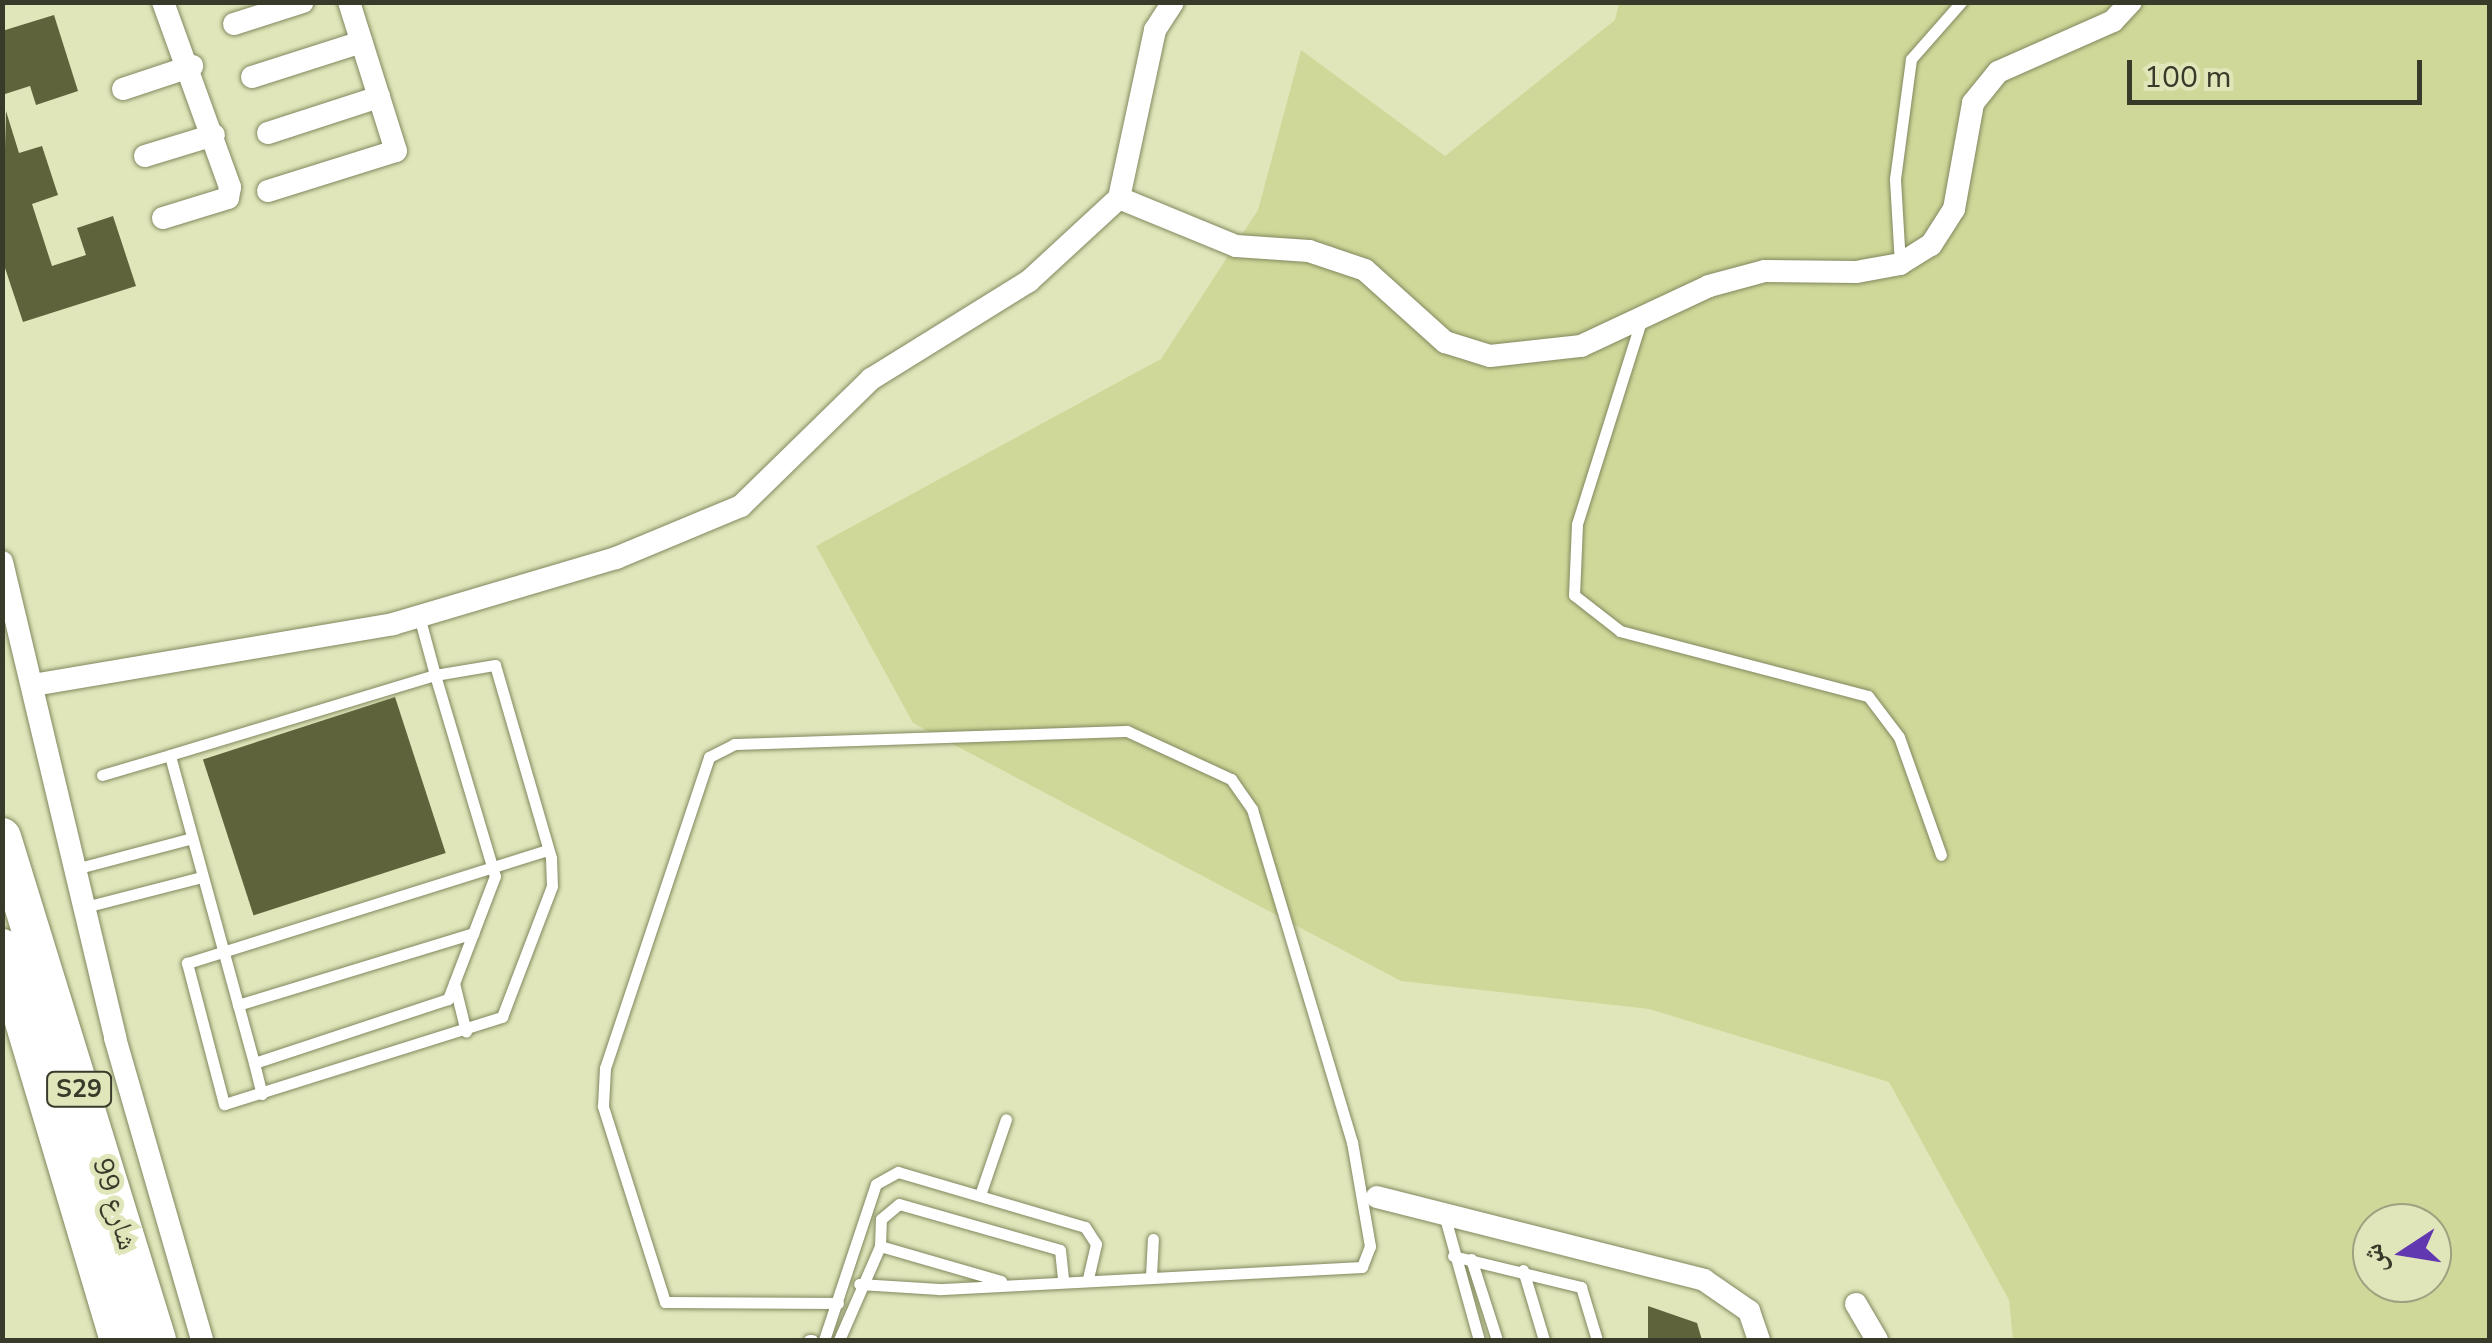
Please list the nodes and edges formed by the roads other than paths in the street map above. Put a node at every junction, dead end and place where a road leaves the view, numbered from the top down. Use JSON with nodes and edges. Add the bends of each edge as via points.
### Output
{"nodes":[{"id":1,"x":163,"y":2,"type":"edge"},
{"id":2,"x":303,"y":2,"type":"edge"},
{"id":3,"x":349,"y":2,"type":"edge"},
{"id":4,"x":1172,"y":2,"type":"edge"},
{"id":5,"x":1961,"y":2,"type":"edge"},
{"id":6,"x":2131,"y":2,"type":"edge"},
{"id":7,"x":234,"y":24,"type":"dead end"},
{"id":8,"x":362,"y":42,"type":"junction"},
{"id":9,"x":192,"y":66,"type":"junction"},
{"id":10,"x":252,"y":77,"type":"dead end"},
{"id":11,"x":123,"y":89,"type":"dead end"},
{"id":12,"x":379,"y":97,"type":"junction"},
{"id":13,"x":268,"y":132,"type":"dead end"},
{"id":14,"x":214,"y":135,"type":"junction"},
{"id":15,"x":145,"y":156,"type":"dead end"},
{"id":16,"x":268,"y":191,"type":"dead end"},
{"id":17,"x":1118,"y":198,"type":"junction"},
{"id":18,"x":164,"y":218,"type":"dead end"},
{"id":19,"x":1900,"y":264,"type":"junction"},
{"id":20,"x":1642,"y":317,"type":"junction"},
{"id":21,"x":2,"y":562,"type":"edge"},
{"id":22,"x":420,"y":616,"type":"junction"},
{"id":23,"x":436,"y":675,"type":"junction"},
{"id":24,"x":33,"y":684,"type":"junction"},
{"id":25,"x":170,"y":756,"type":"junction"},
{"id":26,"x":102,"y":775,"type":"dead end"},
{"id":27,"x":2,"y":837,"type":"edge"},
{"id":28,"x":192,"y":838,"type":"junction"},
{"id":29,"x":548,"y":850,"type":"junction"},
{"id":30,"x":1940,"y":855,"type":"dead end"},
{"id":31,"x":492,"y":862,"type":"junction"},
{"id":32,"x":76,"y":869,"type":"junction"},
{"id":33,"x":202,"y":877,"type":"junction"},
{"id":34,"x":85,"y":907,"type":"junction"},
{"id":35,"x":473,"y":933,"type":"junction"},
{"id":36,"x":2,"y":948,"type":"edge"},
{"id":37,"x":222,"y":951,"type":"junction"},
{"id":38,"x":454,"y":982,"type":"junction"},
{"id":39,"x":238,"y":1005,"type":"junction"},
{"id":40,"x":466,"y":1032,"type":"junction"},
{"id":41,"x":254,"y":1063,"type":"junction"},
{"id":42,"x":262,"y":1094,"type":"junction"},
{"id":43,"x":1006,"y":1120,"type":"dead end"},
{"id":44,"x":980,"y":1195,"type":"junction"},
{"id":45,"x":1371,"y":1196,"type":"junction"},
{"id":46,"x":866,"y":1213,"type":"junction"},
{"id":47,"x":1444,"y":1214,"type":"junction"},
{"id":48,"x":882,"y":1218,"type":"junction"},
{"id":49,"x":165,"y":1221,"type":"junction"},
{"id":50,"x":1153,"y":1240,"type":"dead end"},
{"id":51,"x":880,"y":1246,"type":"junction"},
{"id":52,"x":1453,"y":1256,"type":"junction"},
{"id":53,"x":1471,"y":1259,"type":"junction"},
{"id":54,"x":1523,"y":1270,"type":"junction"},
{"id":55,"x":1151,"y":1276,"type":"junction"},
{"id":56,"x":1088,"y":1279,"type":"junction"},
{"id":57,"x":1063,"y":1280,"type":"junction"},
{"id":58,"x":859,"y":1284,"type":"junction"},
{"id":59,"x":1012,"y":1284,"type":"junction"},
{"id":60,"x":838,"y":1303,"type":"junction"},
{"id":61,"x":1856,"y":1304,"type":"dead end"},
{"id":62,"x":119,"y":1340,"type":"edge"},
{"id":63,"x":157,"y":1340,"type":"edge"},
{"id":64,"x":202,"y":1340,"type":"edge"},
{"id":65,"x":216,"y":1340,"type":"edge"},
{"id":66,"x":824,"y":1340,"type":"edge"},
{"id":67,"x":839,"y":1340,"type":"edge"},
{"id":68,"x":1479,"y":1340,"type":"edge"},
{"id":69,"x":1497,"y":1340,"type":"edge"},
{"id":70,"x":1544,"y":1340,"type":"edge"},
{"id":71,"x":1596,"y":1340,"type":"edge"},
{"id":72,"x":1759,"y":1340,"type":"edge"},
{"id":73,"x":1877,"y":1340,"type":"edge"}],
"edges":[{"from":1,"to":9,"type":"street"},
{"from":2,"to":7,"type":"street"},
{"from":3,"to":8,"type":"street"},
{"from":4,"to":17,"type":"street","via":[[1155,30]]},
{"from":5,"to":19,"type":"lane","via":[[1911,59],[1895,178]]},
{"from":6,"to":19,"type":"street","via":[[2113,20],[1998,72],[1973,103],[1954,209],[1931,245]]},
{"from":8,"to":10,"type":"street"},
{"from":8,"to":12,"type":"street"},
{"from":9,"to":11,"type":"street"},
{"from":9,"to":14,"type":"street"},
{"from":12,"to":13,"type":"street"},
{"from":12,"to":16,"type":"street","via":[[396,151]]},
{"from":14,"to":15,"type":"street"},
{"from":14,"to":18,"type":"street","via":[[228,198]]},
{"from":17,"to":20,"type":"street","via":[[1236,246],[1309,251],[1364,270],[1446,342],[1490,356],[1581,346]]},
{"from":17,"to":22,"type":"street","via":[[1030,281],[872,379],[741,506],[616,558]]},
{"from":19,"to":20,"type":"street","via":[[1765,270]]},
{"from":20,"to":30,"type":"lane","via":[[1577,524],[1574,595],[1620,631],[1868,696],[1900,737]]},
{"from":21,"to":24,"type":"street"},
{"from":22,"to":23,"type":"lane"},
{"from":22,"to":24,"type":"street"},
{"from":23,"to":25,"type":"lane"},
{"from":23,"to":29,"type":"lane","via":[[495,665]]},
{"from":23,"to":31,"type":"lane"},
{"from":24,"to":32,"type":"street"},
{"from":25,"to":26,"type":"lane"},
{"from":25,"to":28,"type":"lane"},
{"from":27,"to":63,"type":"main road","name":"99 شارع","number":"S29"},
{"from":28,"to":32,"type":"lane"},
{"from":28,"to":33,"type":"lane"},
{"from":29,"to":31,"type":"lane"},
{"from":29,"to":40,"type":"lane","via":[[552,886],[502,1017]]},
{"from":31,"to":35,"type":"lane"},
{"from":31,"to":37,"type":"lane"},
{"from":32,"to":34,"type":"street"},
{"from":33,"to":34,"type":"lane"},
{"from":33,"to":37,"type":"lane"},
{"from":34,"to":49,"type":"street"},
{"from":35,"to":38,"type":"lane"},
{"from":35,"to":39,"type":"lane"},
{"from":36,"to":62,"type":"main road","name":"99 شارع","number":"S29"},
{"from":37,"to":39,"type":"lane"},
{"from":37,"to":42,"type":"lane","via":[[191,960],[185,973],[224,1104]]},
{"from":38,"to":40,"type":"lane"},
{"from":38,"to":41,"type":"lane","via":[[440,1005]]},
{"from":39,"to":41,"type":"lane"},
{"from":40,"to":42,"type":"lane"},
{"from":41,"to":42,"type":"lane"},
{"from":43,"to":44,"type":"lane"},
{"from":44,"to":46,"type":"lane","via":[[898,1172],[876,1184]]},
{"from":44,"to":56,"type":"lane","via":[[1085,1226],[1096,1244]]},
{"from":45,"to":47,"type":"street"},
{"from":45,"to":55,"type":"lane","via":[[1369,1258],[1351,1272]]},
{"from":45,"to":60,"type":"lane","via":[[1252,809],[1231,779],[1127,731],[724,746],[709,757],[652,916],[604,1068],[604,1106],[665,1302]]},
{"from":46,"to":48,"type":"lane"},
{"from":46,"to":60,"type":"lane"},
{"from":47,"to":52,"type":"lane"},
{"from":47,"to":72,"type":"street","via":[[1704,1280],[1749,1311]]},
{"from":48,"to":51,"type":"lane"},
{"from":48,"to":57,"type":"lane","via":[[907,1204],[1053,1247],[1065,1254]]},
{"from":49,"to":64,"type":"street"},
{"from":49,"to":65,"type":"street"},
{"from":50,"to":55,"type":"lane"},
{"from":51,"to":58,"type":"lane"},
{"from":51,"to":59,"type":"lane"},
{"from":52,"to":53,"type":"lane"},
{"from":52,"to":68,"type":"lane"},
{"from":53,"to":54,"type":"lane"},
{"from":53,"to":69,"type":"lane"},
{"from":54,"to":70,"type":"lane"},
{"from":54,"to":71,"type":"lane","via":[[1582,1287]]},
{"from":55,"to":56,"type":"lane"},
{"from":56,"to":57,"type":"lane"},
{"from":57,"to":59,"type":"lane"},
{"from":58,"to":59,"type":"lane"},
{"from":58,"to":67,"type":"lane"},
{"from":60,"to":66,"type":"lane"},
{"from":61,"to":73,"type":"street"}]}
